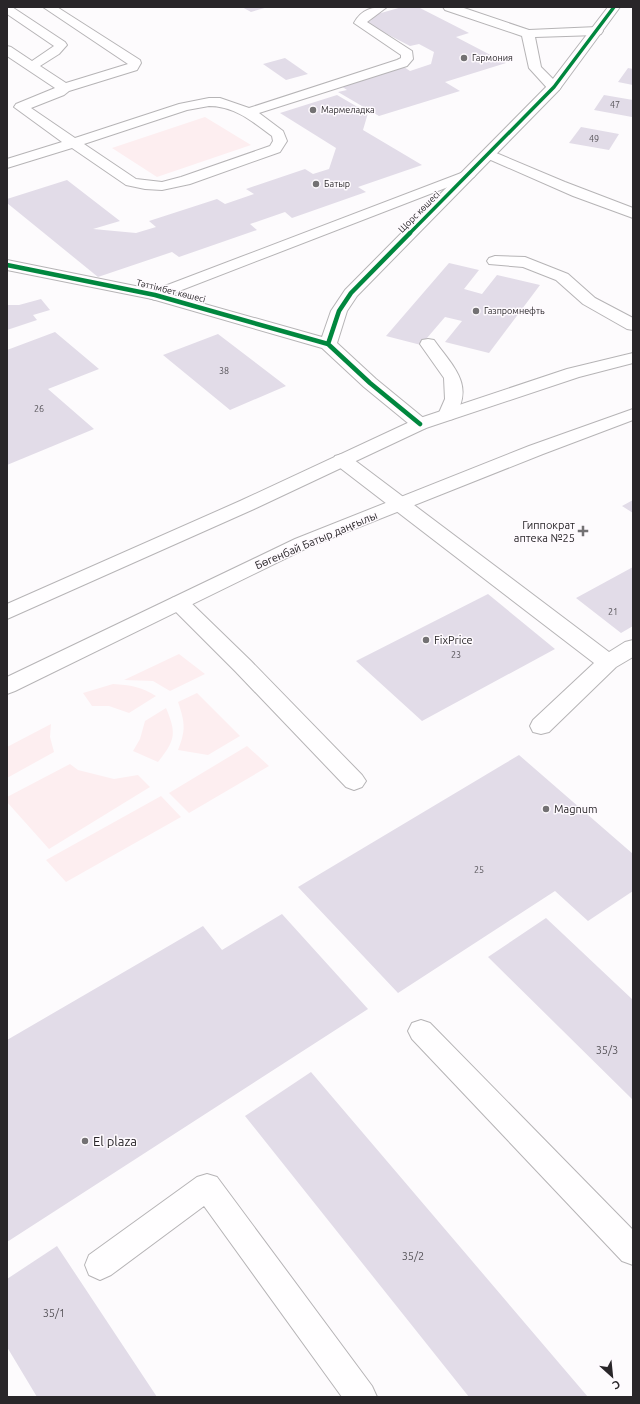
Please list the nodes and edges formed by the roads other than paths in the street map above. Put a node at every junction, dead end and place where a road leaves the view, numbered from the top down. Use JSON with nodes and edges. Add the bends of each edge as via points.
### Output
{"nodes":[{"id":1,"x":49,"y":7,"type":"edge"},
{"id":2,"x":381,"y":7,"type":"edge"},
{"id":3,"x":449,"y":7,"type":"edge"},
{"id":4,"x":614,"y":7,"type":"edge"},
{"id":5,"x":7,"y":9,"type":"edge"},
{"id":6,"x":597,"y":31,"type":"junction"},
{"id":7,"x":528,"y":34,"type":"junction"},
{"id":8,"x":7,"y":50,"type":"edge"},
{"id":9,"x":13,"y":60,"type":"edge"},
{"id":10,"x":33,"y":66,"type":"junction"},
{"id":11,"x":554,"y":87,"type":"junction"},
{"id":12,"x":64,"y":88,"type":"junction"},
{"id":13,"x":21,"y":106,"type":"junction"},
{"id":14,"x":7,"y":110,"type":"edge"},
{"id":15,"x":249,"y":112,"type":"junction"},
{"id":16,"x":73,"y":142,"type":"junction"},
{"id":17,"x":489,"y":154,"type":"junction"},
{"id":18,"x":7,"y":164,"type":"edge"},
{"id":19,"x":469,"y":174,"type":"junction"},
{"id":20,"x":633,"y":213,"type":"edge"},
{"id":21,"x":495,"y":261,"type":"dead end"},
{"id":22,"x":7,"y":265,"type":"edge"},
{"id":23,"x":155,"y":295,"type":"junction"},
{"id":24,"x":633,"y":325,"type":"edge"},
{"id":25,"x":328,"y":344,"type":"junction"},
{"id":26,"x":428,"y":344,"type":"dead end"},
{"id":27,"x":633,"y":358,"type":"edge"},
{"id":28,"x":633,"y":414,"type":"edge"},
{"id":29,"x":447,"y":415,"type":"junction"},
{"id":30,"x":420,"y":424,"type":"junction"},
{"id":31,"x":342,"y":460,"type":"junction"},
{"id":32,"x":400,"y":504,"type":"junction"},
{"id":33,"x":179,"y":603,"type":"junction"},
{"id":34,"x":7,"y":612,"type":"edge"},
{"id":35,"x":633,"y":647,"type":"edge"},
{"id":36,"x":608,"y":662,"type":"junction"},
{"id":37,"x":7,"y":686,"type":"edge"},
{"id":38,"x":541,"y":726,"type":"dead end"},
{"id":39,"x":354,"y":781,"type":"dead end"},
{"id":40,"x":421,"y":1031,"type":"dead end"},
{"id":41,"x":633,"y":1251,"type":"edge"},
{"id":42,"x":100,"y":1265,"type":"dead end"},
{"id":43,"x":361,"y":1397,"type":"edge"}],
"edges":[{"from":1,"to":12,"type":"street","via":[[134,63],[132,67]]},
{"from":2,"to":15,"type":"street","via":[[363,18],[360,23],[407,54],[407,59],[402,63]]},
{"from":3,"to":7,"type":"street"},
{"from":4,"to":6,"type":"street","name":"Щорс көшесі"},
{"from":5,"to":10,"type":"street","via":[[62,45]]},
{"from":6,"to":7,"type":"street"},
{"from":6,"to":11,"type":"street","name":"Щорс көшесі"},
{"from":7,"to":11,"type":"street","via":[[535,68]]},
{"from":8,"to":9,"type":"street"},
{"from":9,"to":10,"type":"street"},
{"from":10,"to":12,"type":"street"},
{"from":11,"to":17,"type":"street","name":"Щорс көшесі"},
{"from":12,"to":13,"type":"street"},
{"from":13,"to":14,"type":"street"},
{"from":13,"to":16,"type":"street"},
{"from":15,"to":16,"type":"street","via":[[220,102],[209,102],[184,107]]},
{"from":15,"to":16,"type":"street","via":[[278,134],[280,141],[274,149],[185,181],[162,186],[131,182]]},
{"from":16,"to":18,"type":"street"},
{"from":17,"to":19,"type":"street","name":"Щорс көшесі"},
{"from":17,"to":20,"type":"street","via":[[548,182]]},
{"from":19,"to":23,"type":"street"},
{"from":19,"to":25,"type":"street","name":"Щорс көшесі","via":[[351,293],[339,311]]},
{"from":21,"to":24,"type":"street","via":[[524,262],[562,277],[589,301]]},
{"from":22,"to":23,"type":"street","name":"Тәттімбет көшесі"},
{"from":23,"to":25,"type":"street","name":"Тәттімбет көшесі"},
{"from":25,"to":30,"type":"street"},
{"from":26,"to":29,"type":"street","via":[[454,378],[454,399]]},
{"from":27,"to":29,"type":"street","via":[[573,373]]},
{"from":28,"to":32,"type":"street","name":"Бөгенбай Батыр даңғылы"},
{"from":29,"to":30,"type":"street"},
{"from":30,"to":31,"type":"street"},
{"from":31,"to":32,"type":"street"},
{"from":31,"to":34,"type":"street"},
{"from":32,"to":33,"type":"street","name":"Бөгенбай Батыр даңғылы","via":[[302,543]]},
{"from":32,"to":36,"type":"street"},
{"from":33,"to":37,"type":"street","name":"Бөгенбай Батыр даңғылы"},
{"from":33,"to":39,"type":"street"},
{"from":35,"to":36,"type":"street"},
{"from":36,"to":38,"type":"street"},
{"from":40,"to":41,"type":"street"},
{"from":42,"to":43,"type":"street","via":[[207,1187]]}]}
